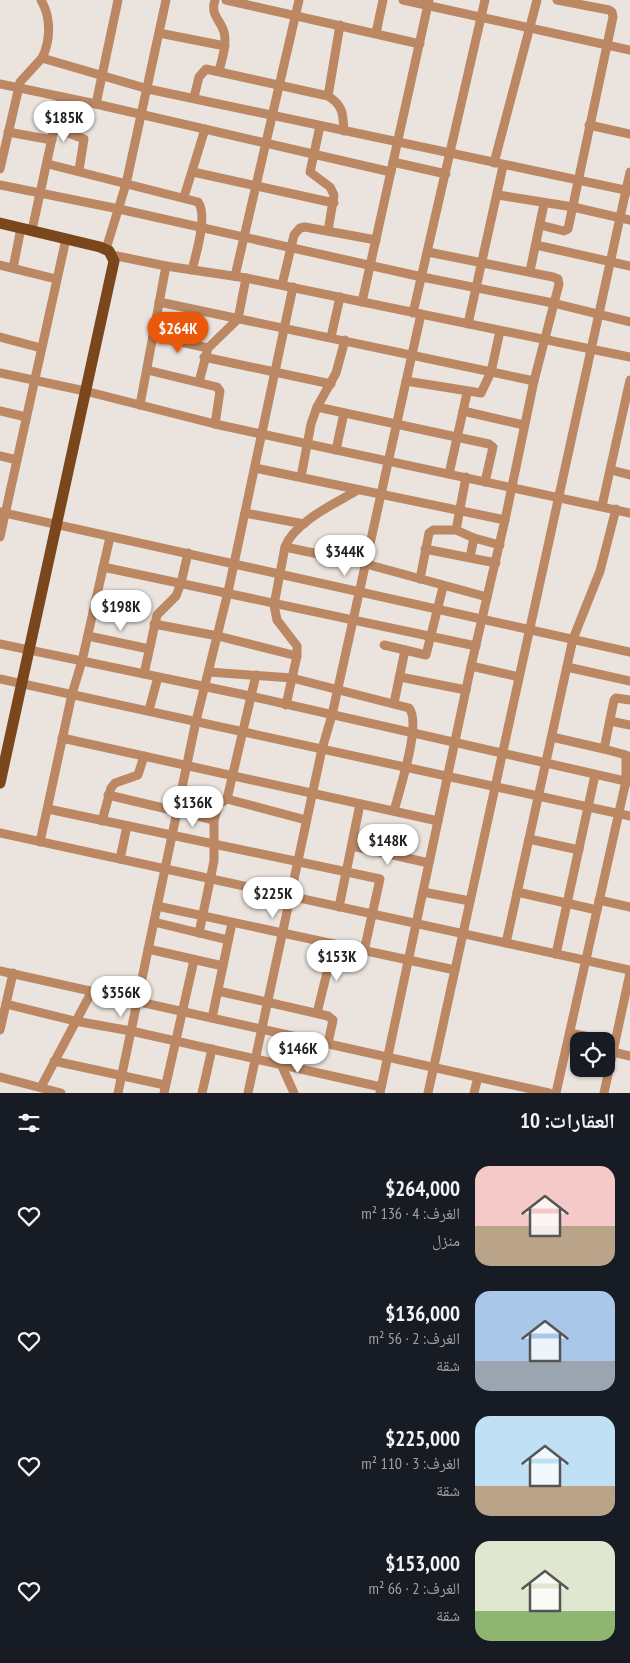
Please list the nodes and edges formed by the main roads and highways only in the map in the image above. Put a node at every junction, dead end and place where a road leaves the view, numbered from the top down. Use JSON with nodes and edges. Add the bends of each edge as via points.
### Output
{"nodes":[{"id":1,"x":0,"y":223,"type":"edge"},
{"id":2,"x":4,"y":744,"type":"edge"},
{"id":3,"x":0,"y":783,"type":"edge"}],
"edges":[{"from":1,"to":2,"type":"main road","via":[[109,252],[113,268],[22,683]]},
{"from":2,"to":3,"type":"main road"}]}
